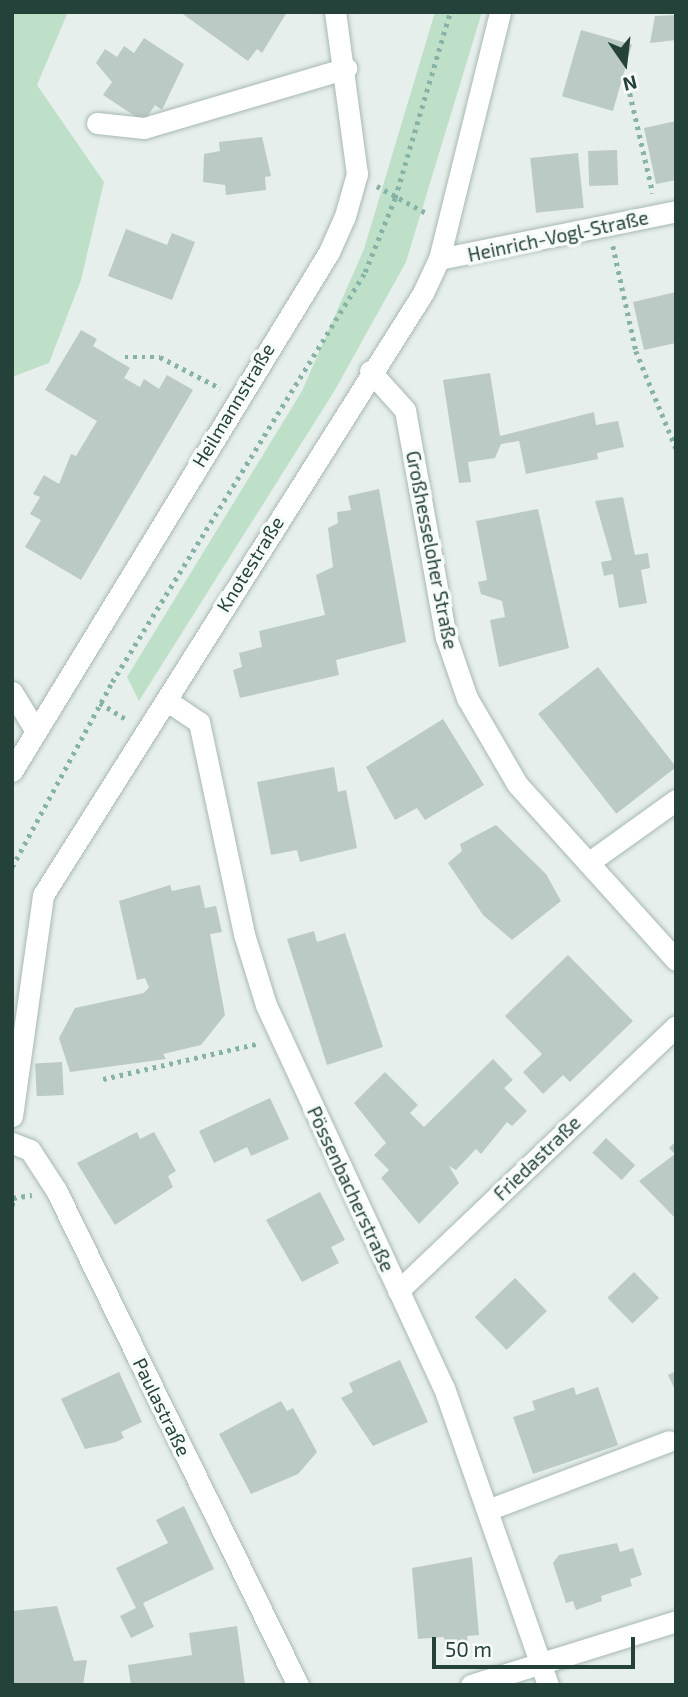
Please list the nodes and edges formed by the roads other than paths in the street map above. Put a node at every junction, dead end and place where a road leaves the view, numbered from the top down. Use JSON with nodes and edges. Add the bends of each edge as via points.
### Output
{"nodes":[{"id":1,"x":335,"y":12,"type":"edge"},
{"id":2,"x":500,"y":12,"type":"edge"},
{"id":3,"x":346,"y":68,"type":"junction"},
{"id":4,"x":97,"y":123,"type":"dead end"},
{"id":5,"x":667,"y":213,"type":"edge"},
{"id":6,"x":439,"y":259,"type":"junction"},
{"id":7,"x":370,"y":372,"type":"junction"},
{"id":8,"x":12,"y":692,"type":"edge"},
{"id":9,"x":166,"y":700,"type":"junction"},
{"id":10,"x":36,"y":731,"type":"junction"},
{"id":11,"x":12,"y":771,"type":"edge"},
{"id":12,"x":676,"y":800,"type":"edge"},
{"id":13,"x":588,"y":863,"type":"junction"},
{"id":14,"x":676,"y":960,"type":"edge"},
{"id":15,"x":676,"y":1026,"type":"edge"},
{"id":16,"x":12,"y":1116,"type":"edge"},
{"id":17,"x":12,"y":1143,"type":"edge"},
{"id":18,"x":398,"y":1291,"type":"junction"},
{"id":19,"x":669,"y":1441,"type":"dead end"},
{"id":20,"x":490,"y":1508,"type":"junction"},
{"id":21,"x":676,"y":1621,"type":"edge"},
{"id":22,"x":546,"y":1676,"type":"edge"},
{"id":23,"x":298,"y":1685,"type":"edge"},
{"id":24,"x":471,"y":1685,"type":"edge"}],
"edges":[{"from":1,"to":3,"type":"street","name":"Heilmannstraße"},
{"from":2,"to":6,"type":"street","name":"Knotestraße"},
{"from":3,"to":4,"type":"street","via":[[144,128]]},
{"from":3,"to":10,"type":"street","name":"Heilmannstraße","via":[[357,174],[330,252],[237,396]]},
{"from":5,"to":6,"type":"street","name":"Heinrich-Vogl-Straße"},
{"from":6,"to":7,"type":"street","name":"Knotestraße"},
{"from":7,"to":9,"type":"street","name":"Knotestraße"},
{"from":7,"to":13,"type":"street","name":"Großhesseloher Straße","via":[[405,410],[446,637],[467,698],[517,784]]},
{"from":8,"to":10,"type":"street"},
{"from":9,"to":16,"type":"street","name":"Knotestraße","via":[[43,895]]},
{"from":9,"to":18,"type":"street","name":"Pössenbacherstraße","via":[[199,722],[243,934],[281,1038]]},
{"from":10,"to":11,"type":"street","name":"Heilmannstraße"},
{"from":12,"to":13,"type":"street"},
{"from":13,"to":14,"type":"street","name":"Großhesseloher Straße"},
{"from":15,"to":18,"type":"street","name":"Friedastraße"},
{"from":17,"to":23,"type":"street","name":"Paulastraße","via":[[30,1150],[56,1190]]},
{"from":18,"to":20,"type":"street","name":"Pössenbacherstraße","via":[[444,1388]]},
{"from":19,"to":20,"type":"street"},
{"from":20,"to":22,"type":"street","name":"Pössenbacherstraße"},
{"from":21,"to":22,"type":"street"},
{"from":22,"to":24,"type":"street"}]}
